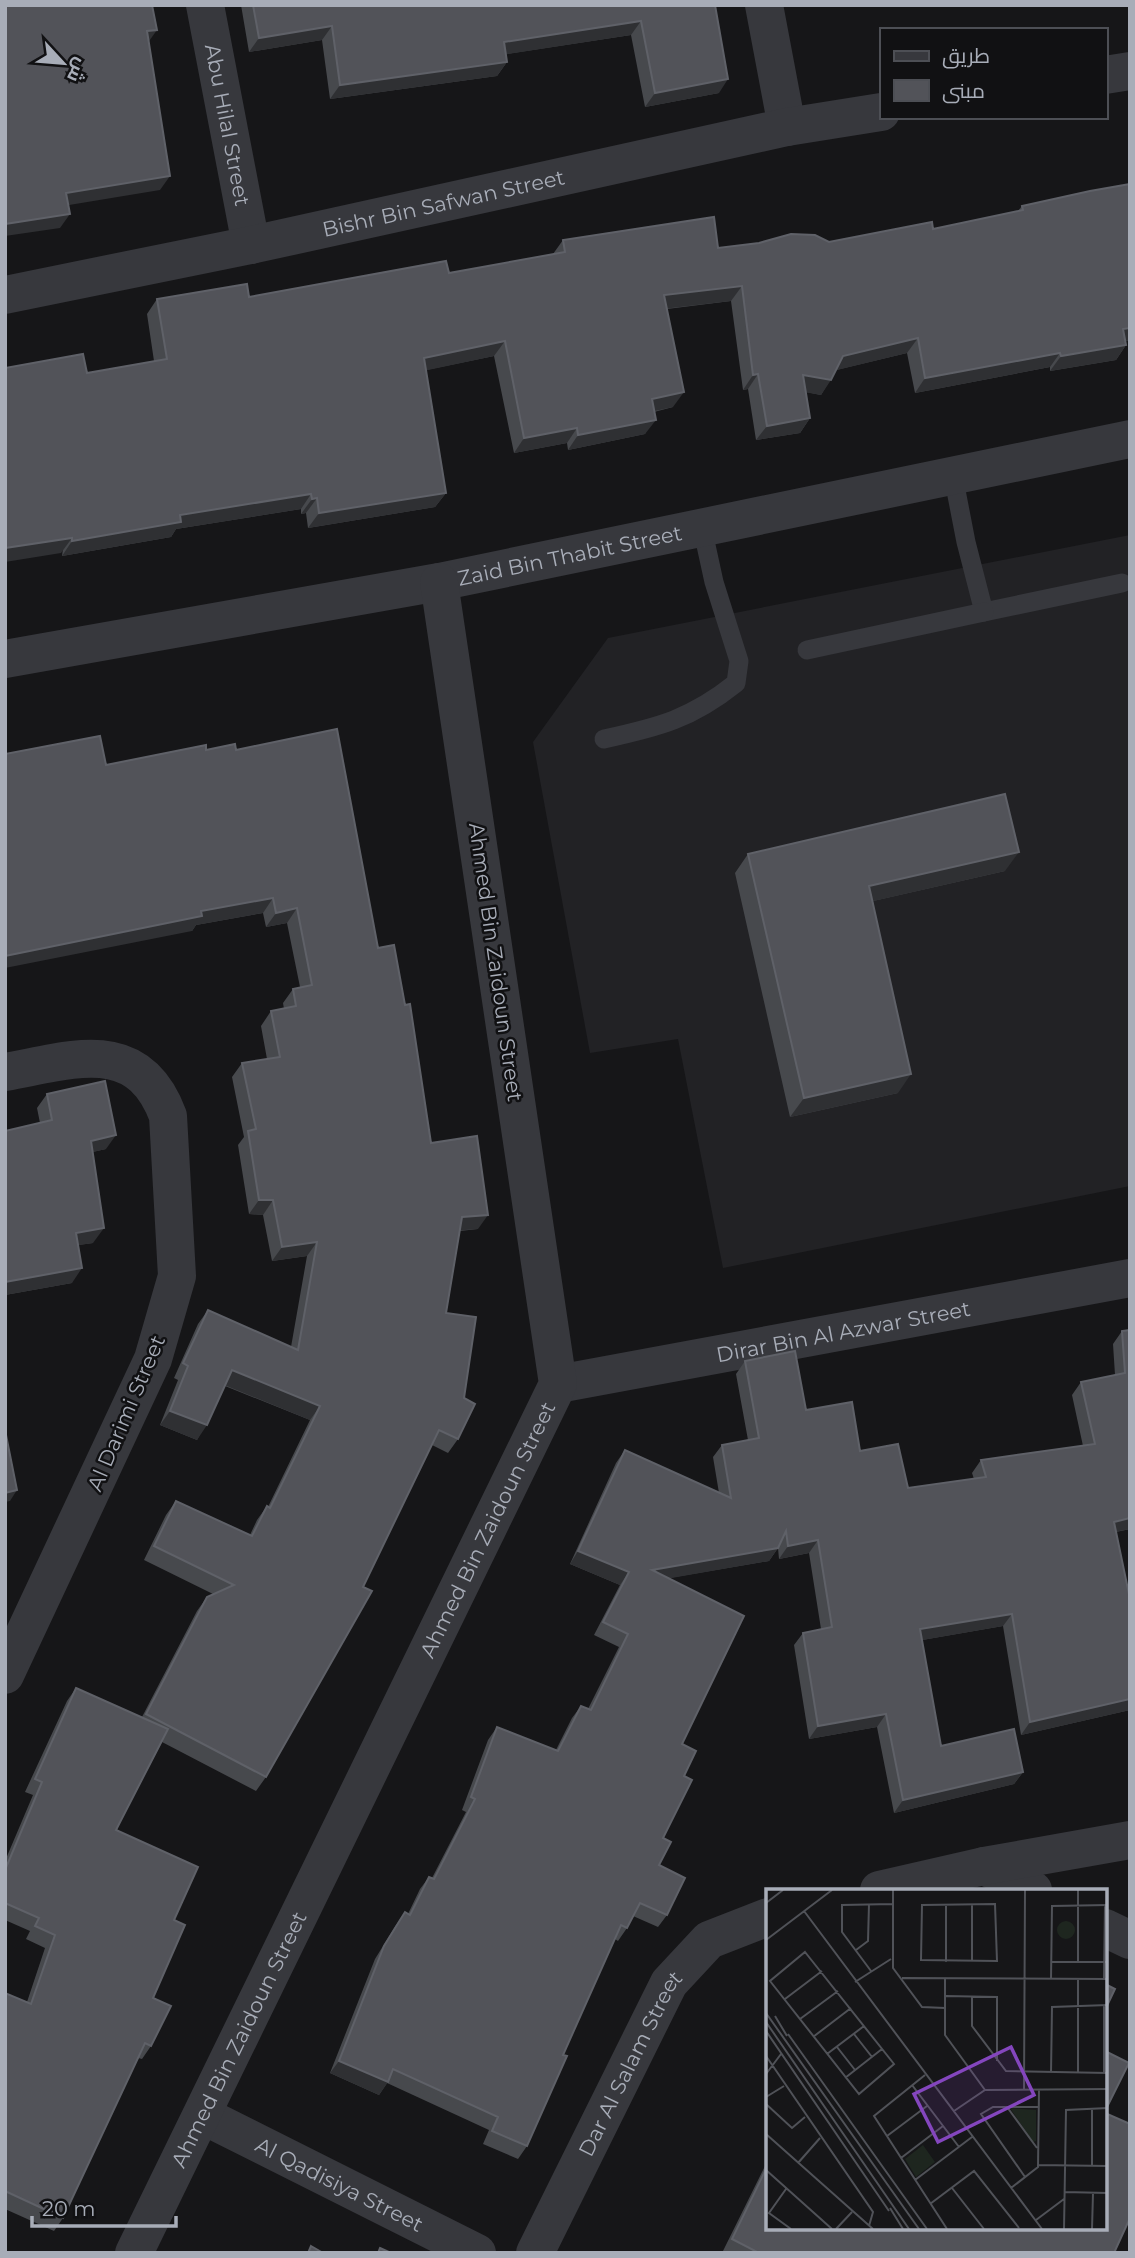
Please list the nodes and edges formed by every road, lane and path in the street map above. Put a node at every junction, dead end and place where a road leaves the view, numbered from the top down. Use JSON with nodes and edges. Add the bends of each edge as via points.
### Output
{"nodes":[{"id":1,"x":205,"y":5,"type":"edge"},
{"id":2,"x":764,"y":5,"type":"edge"},
{"id":3,"x":1130,"y":71,"type":"edge"},
{"id":4,"x":1107,"y":75,"type":"edge"},
{"id":5,"x":880,"y":112,"type":"edge"},
{"id":6,"x":787,"y":127,"type":"junction"},
{"id":7,"x":251,"y":245,"type":"junction"},
{"id":8,"x":5,"y":295,"type":"edge"},
{"id":9,"x":1130,"y":439,"type":"edge"},
{"id":10,"x":953,"y":475,"type":"junction"},
{"id":11,"x":702,"y":527,"type":"junction"},
{"id":12,"x":439,"y":582,"type":"junction"},
{"id":13,"x":1122,"y":583,"type":"dead end"},
{"id":14,"x":984,"y":612,"type":"junction"},
{"id":15,"x":807,"y":650,"type":"dead end"},
{"id":16,"x":5,"y":659,"type":"edge"},
{"id":17,"x":604,"y":739,"type":"dead end"},
{"id":18,"x":5,"y":1072,"type":"edge"},
{"id":19,"x":1130,"y":1278,"type":"edge"},
{"id":20,"x":558,"y":1384,"type":"junction"},
{"id":21,"x":15,"y":1638,"type":"edge"},
{"id":22,"x":5,"y":1675,"type":"edge"},
{"id":23,"x":1130,"y":1840,"type":"edge"},
{"id":24,"x":984,"y":1866,"type":"junction"},
{"id":25,"x":887,"y":1889,"type":"edge"},
{"id":26,"x":1029,"y":1889,"type":"edge"},
{"id":27,"x":766,"y":1918,"type":"edge"},
{"id":28,"x":1107,"y":1929,"type":"edge"},
{"id":29,"x":1130,"y":1940,"type":"edge"},
{"id":30,"x":202,"y":2115,"type":"junction"},
{"id":31,"x":134,"y":2253,"type":"edge"},
{"id":32,"x":477,"y":2253,"type":"edge"},
{"id":33,"x":535,"y":2253,"type":"edge"}],
"edges":[{"from":1,"to":7,"type":"street","name":"Abu Hilal Street"},
{"from":2,"to":6,"type":"street"},
{"from":3,"to":4,"type":"street"},
{"from":5,"to":6,"type":"street","name":"Bishr Bin Safwan Street"},
{"from":6,"to":7,"type":"street","name":"Bishr Bin Safwan Street"},
{"from":7,"to":8,"type":"street","name":"Bishr Bin Safwan Street"},
{"from":9,"to":10,"type":"street","name":"Zaid Bin Thabit Street"},
{"from":10,"to":11,"type":"street","name":"Zaid Bin Thabit Street"},
{"from":10,"to":14,"type":"lane"},
{"from":11,"to":12,"type":"street","name":"Zaid Bin Thabit Street"},
{"from":11,"to":17,"type":"lane","via":[[739,661],[736,683],[709,704],[664,726]]},
{"from":12,"to":16,"type":"street","name":"Zaid Bin Thabit Street"},
{"from":12,"to":20,"type":"street","name":"Ahmed Bin Zaidoun Street"},
{"from":13,"to":14,"type":"lane"},
{"from":14,"to":15,"type":"lane"},
{"from":18,"to":21,"type":"street","name":"Al Darimi Street","via":[[100,1057],[123,1062],[152,1084],[168,1116],[177,1276],[153,1359]]},
{"from":19,"to":20,"type":"street","name":"Dirar Bin Al Azwar Street"},
{"from":20,"to":30,"type":"street","name":"Ahmed Bin Zaidoun Street"},
{"from":21,"to":22,"type":"street","name":"Al Darimi Street"},
{"from":23,"to":24,"type":"street"},
{"from":24,"to":25,"type":"street"},
{"from":24,"to":26,"type":"street"},
{"from":27,"to":33,"type":"street","name":"Dar Al Salam Street","via":[[709,1940],[669,1983]]},
{"from":28,"to":29,"type":"street"},
{"from":30,"to":31,"type":"street","name":"Ahmed Bin Zaidoun Street"},
{"from":30,"to":32,"type":"street","name":"Al Qadisiya Street"}]}
